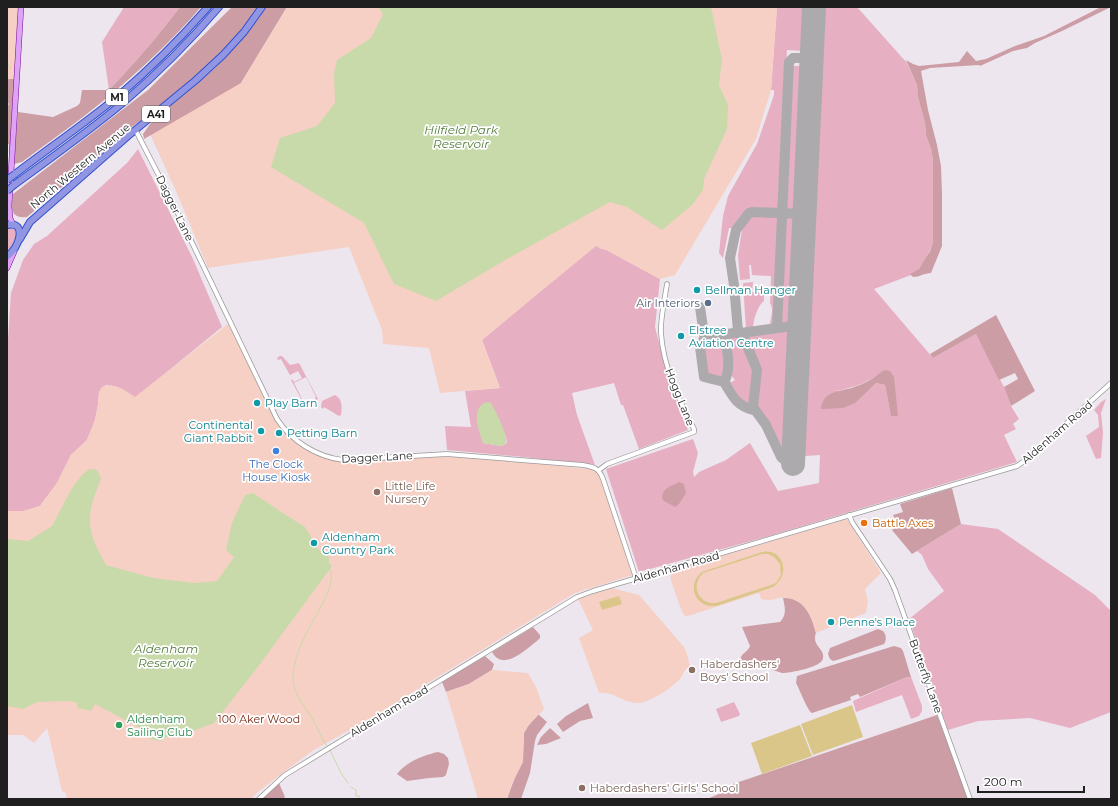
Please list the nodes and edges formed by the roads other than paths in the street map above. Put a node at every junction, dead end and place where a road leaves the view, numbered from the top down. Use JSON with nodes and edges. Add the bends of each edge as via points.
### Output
{"nodes":[{"id":1,"x":21,"y":7,"type":"edge"},
{"id":2,"x":208,"y":7,"type":"edge"},
{"id":3,"x":219,"y":7,"type":"edge"},
{"id":4,"x":262,"y":7,"type":"edge"},
{"id":5,"x":136,"y":131,"type":"junction"},
{"id":6,"x":7,"y":180,"type":"edge"},
{"id":7,"x":7,"y":191,"type":"edge"},
{"id":8,"x":8,"y":208,"type":"edge"},
{"id":9,"x":30,"y":222,"type":"junction"},
{"id":10,"x":12,"y":225,"type":"edge"},
{"id":11,"x":20,"y":239,"type":"junction"},
{"id":12,"x":14,"y":252,"type":"junction"},
{"id":13,"x":7,"y":256,"type":"edge"},
{"id":14,"x":7,"y":268,"type":"edge"},
{"id":15,"x":667,"y":284,"type":"dead end"},
{"id":16,"x":1111,"y":383,"type":"edge"},
{"id":17,"x":599,"y":470,"type":"junction"},
{"id":18,"x":849,"y":515,"type":"junction"},
{"id":19,"x":636,"y":578,"type":"junction"},
{"id":20,"x":259,"y":799,"type":"edge"},
{"id":21,"x":970,"y":799,"type":"edge"}],
"edges":[{"from":1,"to":8,"type":"main road"},
{"from":2,"to":6,"type":"highway","number":"M1","bridge":true,"via":[[131,85]]},
{"from":3,"to":7,"type":"highway","number":"M1","bridge":true,"via":[[178,52],[137,91]]},
{"from":4,"to":5,"type":"highway","name":"North Western Avenue","number":"A41","via":[[223,55]]},
{"from":5,"to":9,"type":"highway","name":"North Western Avenue","number":"A41"},
{"from":5,"to":17,"type":"street","name":"Dagger Lane","via":[[277,419],[297,440],[314,451],[343,460],[453,454],[583,465]]},
{"from":8,"to":10,"type":"main road"},
{"from":9,"to":10,"type":"highway","name":"North Western Avenue","number":"A41"},
{"from":9,"to":11,"type":"highway","name":"North Western Avenue","number":"A41"},
{"from":10,"to":11,"type":"highway","via":[[20,232]]},
{"from":11,"to":12,"type":"highway","name":"North Western Avenue"},
{"from":12,"to":13,"type":"highway"},
{"from":12,"to":14,"type":"main road"},
{"from":15,"to":17,"type":"street","name":"Hogg Lane","via":[[660,332],[677,394],[694,432],[607,464]]},
{"from":16,"to":18,"type":"street","name":"Aldenham Road","via":[[1020,464]]},
{"from":17,"to":19,"type":"street"},
{"from":18,"to":19,"type":"street","name":"Aldenham Road"},
{"from":18,"to":21,"type":"street","name":"Butterfly Lane","via":[[895,590]]},
{"from":19,"to":20,"type":"street","name":"Aldenham Road","via":[[578,596],[286,775]]}]}
